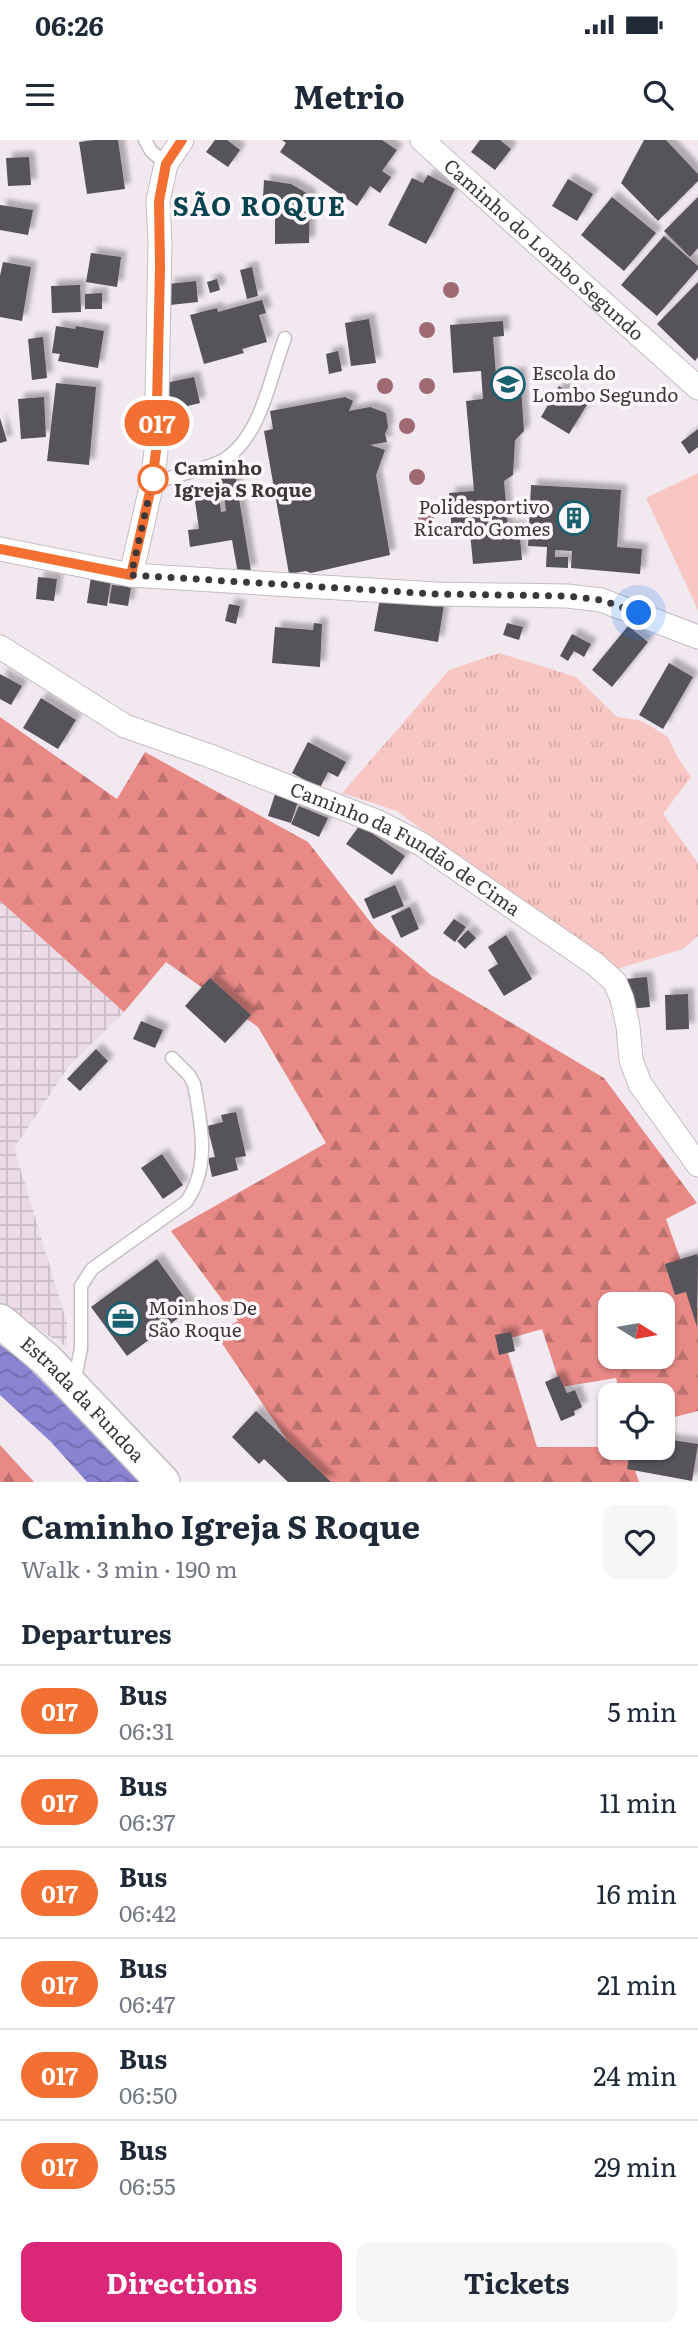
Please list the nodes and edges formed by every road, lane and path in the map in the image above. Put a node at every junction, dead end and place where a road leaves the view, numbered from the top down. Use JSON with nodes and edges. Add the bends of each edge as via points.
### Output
{"nodes":[{"id":1,"x":145,"y":140,"type":"edge"},
{"id":2,"x":182,"y":140,"type":"edge"},
{"id":3,"x":422,"y":140,"type":"edge"},
{"id":4,"x":166,"y":164,"type":"junction"},
{"id":5,"x":285,"y":338,"type":"dead end"},
{"id":6,"x":698,"y":388,"type":"edge"},
{"id":7,"x":152,"y":483,"type":"junction"},
{"id":8,"x":0,"y":549,"type":"edge"},
{"id":9,"x":131,"y":575,"type":"junction"},
{"id":10,"x":698,"y":637,"type":"edge"},
{"id":11,"x":0,"y":647,"type":"edge"},
{"id":12,"x":173,"y":1058,"type":"dead end"},
{"id":13,"x":698,"y":1166,"type":"edge"},
{"id":14,"x":0,"y":1321,"type":"edge"},
{"id":15,"x":73,"y":1388,"type":"junction"},
{"id":16,"x":163,"y":1482,"type":"edge"}],
"edges":[{"from":1,"to":4,"type":"lane"},
{"from":2,"to":4,"type":"street"},
{"from":3,"to":6,"type":"street","name":"Caminho do Lombo Segundo"},
{"from":4,"to":7,"type":"street","via":[[159,201],[159,384]]},
{"from":5,"to":7,"type":"lane","via":[[260,411],[239,447],[223,460]]},
{"from":7,"to":9,"type":"street"},
{"from":8,"to":9,"type":"street"},
{"from":9,"to":10,"type":"street","via":[[436,594],[567,596],[601,600]]},
{"from":11,"to":13,"type":"street","name":"Caminho da Fundão de Cima","via":[[125,726],[378,822],[421,844],[595,964],[615,982],[622,999],[631,1060],[640,1084]]},
{"from":12,"to":15,"type":"lane","via":[[194,1084],[203,1156],[194,1191],[186,1202],[85,1277],[81,1348]]},
{"from":14,"to":15,"type":"main road","name":"Estrada da Fundoa"},
{"from":15,"to":16,"type":"main road","name":"Estrada da Fundoa"}]}
